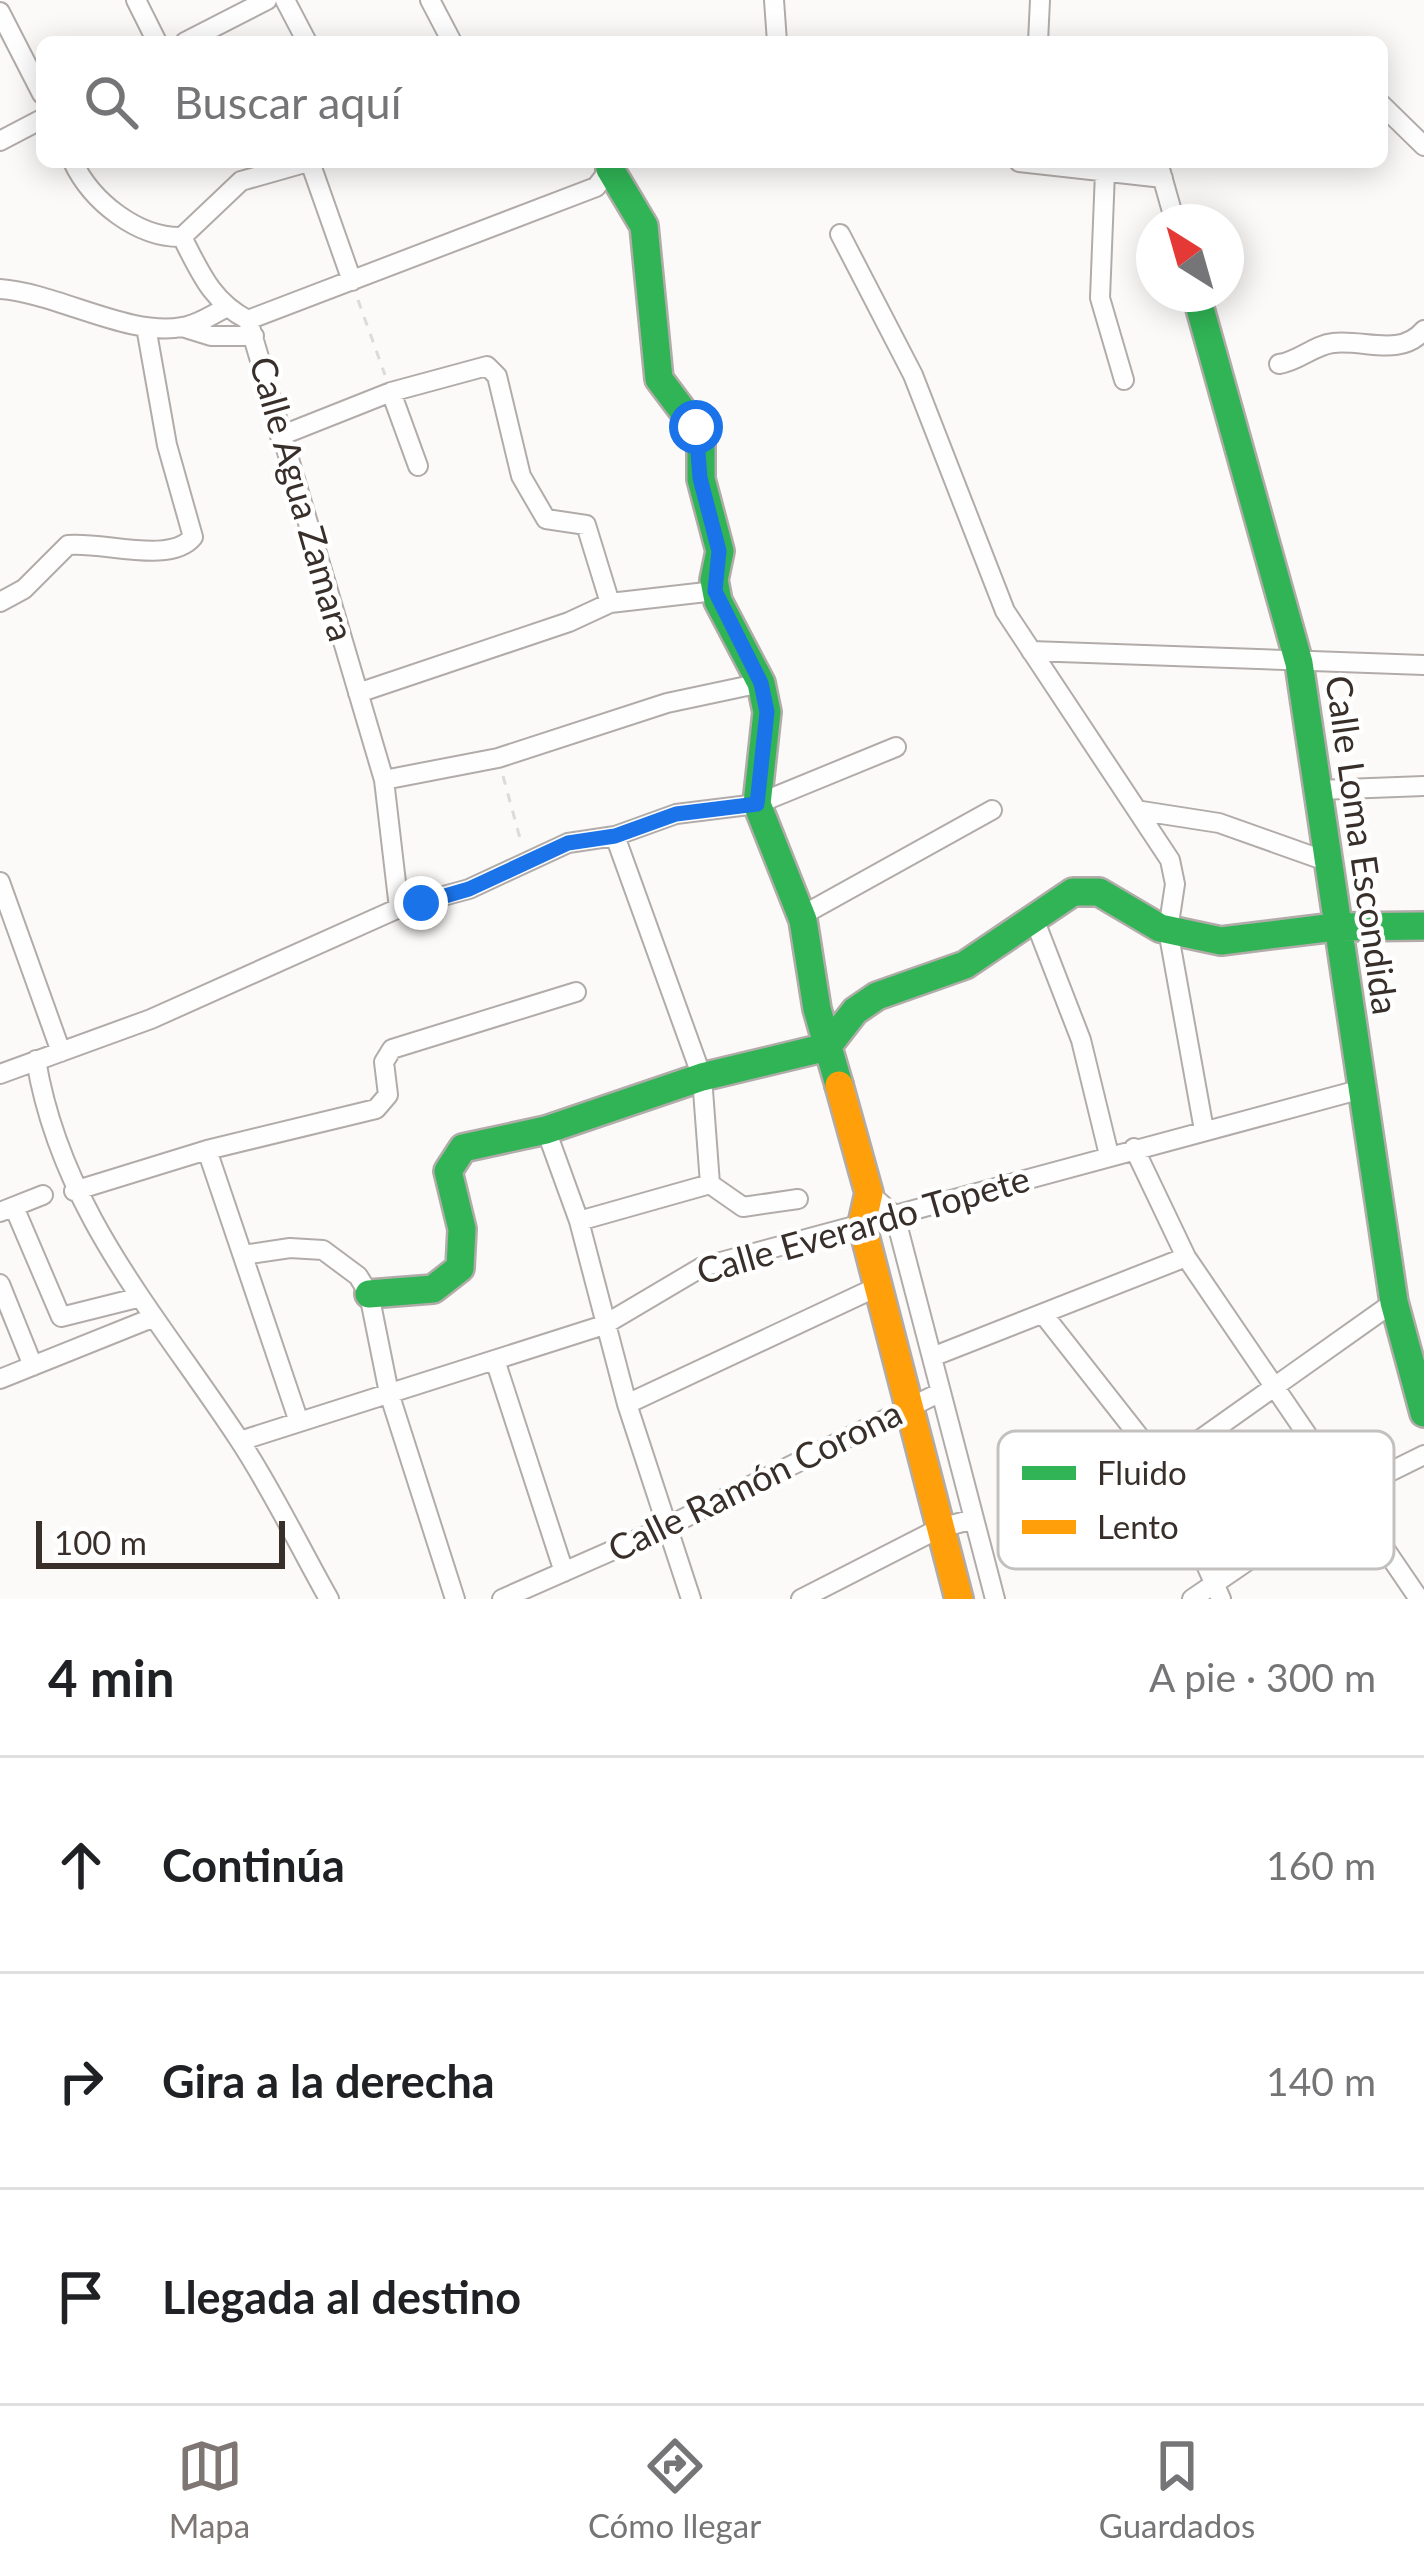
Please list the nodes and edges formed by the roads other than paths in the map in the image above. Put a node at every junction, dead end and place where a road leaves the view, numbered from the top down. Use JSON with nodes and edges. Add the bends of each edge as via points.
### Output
{"nodes":[{"id":1,"x":136,"y":0,"type":"edge"},
{"id":2,"x":267,"y":0,"type":"edge"},
{"id":3,"x":285,"y":0,"type":"edge"},
{"id":4,"x":430,"y":0,"type":"edge"},
{"id":5,"x":774,"y":0,"type":"edge"},
{"id":6,"x":1040,"y":0,"type":"edge"},
{"id":7,"x":0,"y":12,"type":"edge"},
{"id":8,"x":155,"y":36,"type":"edge"},
{"id":9,"x":197,"y":36,"type":"edge"},
{"id":10,"x":305,"y":36,"type":"edge"},
{"id":11,"x":449,"y":36,"type":"edge"},
{"id":12,"x":777,"y":36,"type":"edge"},
{"id":13,"x":1038,"y":36,"type":"edge"},
{"id":14,"x":36,"y":82,"type":"edge"},
{"id":15,"x":1388,"y":110,"type":"edge"},
{"id":16,"x":36,"y":122,"type":"edge"},
{"id":17,"x":0,"y":141,"type":"edge"},
{"id":18,"x":1424,"y":146,"type":"edge"},
{"id":19,"x":77,"y":168,"type":"edge"},
{"id":20,"x":233,"y":168,"type":"edge"},
{"id":21,"x":288,"y":168,"type":"edge"},
{"id":22,"x":311,"y":168,"type":"edge"},
{"id":23,"x":608,"y":168,"type":"edge"},
{"id":24,"x":610,"y":168,"type":"edge"},
{"id":25,"x":1071,"y":168,"type":"edge"},
{"id":26,"x":1161,"y":170,"type":"edge"},
{"id":27,"x":1105,"y":172,"type":"junction"},
{"id":28,"x":241,"y":181,"type":"junction"},
{"id":29,"x":1170,"y":204,"type":"edge"},
{"id":30,"x":840,"y":234,"type":"dead end"},
{"id":31,"x":182,"y":237,"type":"junction"},
{"id":32,"x":352,"y":281,"type":"junction"},
{"id":33,"x":0,"y":289,"type":"edge"},
{"id":34,"x":225,"y":308,"type":"junction"},
{"id":35,"x":1201,"y":312,"type":"edge"},
{"id":36,"x":146,"y":327,"type":"junction"},
{"id":37,"x":182,"y":327,"type":"junction"},
{"id":38,"x":251,"y":328,"type":"junction"},
{"id":39,"x":1424,"y":330,"type":"edge"},
{"id":40,"x":1279,"y":364,"type":"dead end"},
{"id":41,"x":1124,"y":380,"type":"dead end"},
{"id":42,"x":391,"y":392,"type":"junction"},
{"id":43,"x":280,"y":436,"type":"junction"},
{"id":44,"x":418,"y":466,"type":"dead end"},
{"id":45,"x":715,"y":591,"type":"junction"},
{"id":46,"x":0,"y":602,"type":"edge"},
{"id":47,"x":610,"y":603,"type":"junction"},
{"id":48,"x":1030,"y":651,"type":"junction"},
{"id":49,"x":1299,"y":663,"type":"junction"},
{"id":50,"x":1424,"y":665,"type":"edge"},
{"id":51,"x":761,"y":683,"type":"junction"},
{"id":52,"x":358,"y":693,"type":"junction"},
{"id":53,"x":896,"y":747,"type":"dead end"},
{"id":54,"x":384,"y":781,"type":"junction"},
{"id":55,"x":1424,"y":786,"type":"edge"},
{"id":56,"x":1318,"y":790,"type":"junction"},
{"id":57,"x":757,"y":804,"type":"junction"},
{"id":58,"x":992,"y":810,"type":"dead end"},
{"id":59,"x":1142,"y":811,"type":"junction"},
{"id":60,"x":615,"y":836,"type":"junction"},
{"id":61,"x":1326,"y":861,"type":"junction"},
{"id":62,"x":0,"y":883,"type":"edge"},
{"id":63,"x":399,"y":908,"type":"junction"},
{"id":64,"x":801,"y":916,"type":"junction"},
{"id":65,"x":1033,"y":916,"type":"junction"},
{"id":66,"x":1424,"y":926,"type":"edge"},
{"id":67,"x":1335,"y":928,"type":"junction"},
{"id":68,"x":1168,"y":930,"type":"junction"},
{"id":69,"x":20,"y":935,"type":"junction"},
{"id":70,"x":0,"y":945,"type":"edge"},
{"id":71,"x":576,"y":992,"type":"dead end"},
{"id":72,"x":817,"y":1009,"type":"junction"},
{"id":73,"x":855,"y":1011,"type":"junction"},
{"id":74,"x":827,"y":1047,"type":"junction"},
{"id":75,"x":62,"y":1052,"type":"junction"},
{"id":76,"x":35,"y":1060,"type":"junction"},
{"id":77,"x":0,"y":1074,"type":"edge"},
{"id":78,"x":702,"y":1077,"type":"junction"},
{"id":79,"x":1362,"y":1090,"type":"junction"},
{"id":80,"x":546,"y":1130,"type":"junction"},
{"id":81,"x":1204,"y":1130,"type":"junction"},
{"id":82,"x":1134,"y":1148,"type":"junction"},
{"id":83,"x":207,"y":1150,"type":"junction"},
{"id":84,"x":1109,"y":1155,"type":"junction"},
{"id":85,"x":710,"y":1184,"type":"junction"},
{"id":86,"x":74,"y":1191,"type":"junction"},
{"id":87,"x":868,"y":1193,"type":"junction"},
{"id":88,"x":43,"y":1196,"type":"dead end"},
{"id":89,"x":798,"y":1199,"type":"dead end"},
{"id":90,"x":7,"y":1209,"type":"edge"},
{"id":91,"x":895,"y":1216,"type":"junction"},
{"id":92,"x":579,"y":1221,"type":"junction"},
{"id":93,"x":862,"y":1224,"type":"junction"},
{"id":94,"x":242,"y":1255,"type":"junction"},
{"id":95,"x":1186,"y":1257,"type":"junction"},
{"id":96,"x":0,"y":1284,"type":"edge"},
{"id":97,"x":879,"y":1286,"type":"junction"},
{"id":98,"x":369,"y":1294,"type":"junction"},
{"id":99,"x":137,"y":1298,"type":"junction"},
{"id":100,"x":1394,"y":1302,"type":"junction"},
{"id":101,"x":102,"y":1311,"type":"junction"},
{"id":102,"x":1043,"y":1314,"type":"junction"},
{"id":103,"x":152,"y":1318,"type":"junction"},
{"id":104,"x":604,"y":1325,"type":"junction"},
{"id":105,"x":112,"y":1335,"type":"junction"},
{"id":106,"x":932,"y":1357,"type":"junction"},
{"id":107,"x":495,"y":1360,"type":"junction"},
{"id":108,"x":33,"y":1366,"type":"junction"},
{"id":109,"x":0,"y":1378,"type":"edge"},
{"id":110,"x":1275,"y":1387,"type":"junction"},
{"id":111,"x":941,"y":1391,"type":"junction"},
{"id":112,"x":389,"y":1393,"type":"junction"},
{"id":113,"x":627,"y":1404,"type":"junction"},
{"id":114,"x":912,"y":1405,"type":"junction"},
{"id":115,"x":1424,"y":1413,"type":"edge"},
{"id":116,"x":299,"y":1422,"type":"junction"},
{"id":117,"x":1135,"y":1431,"type":"edge"},
{"id":118,"x":1215,"y":1431,"type":"edge"},
{"id":119,"x":1305,"y":1431,"type":"edge"},
{"id":120,"x":240,"y":1441,"type":"junction"},
{"id":121,"x":1424,"y":1455,"type":"edge"},
{"id":122,"x":1394,"y":1470,"type":"edge"},
{"id":123,"x":974,"y":1519,"type":"junction"},
{"id":124,"x":668,"y":1526,"type":"junction"},
{"id":125,"x":940,"y":1528,"type":"junction"},
{"id":126,"x":1394,"y":1562,"type":"edge"},
{"id":127,"x":1247,"y":1569,"type":"edge"},
{"id":128,"x":564,"y":1572,"type":"junction"},
{"id":129,"x":1218,"y":1591,"type":"edge"},
{"id":130,"x":329,"y":1599,"type":"edge"},
{"id":131,"x":454,"y":1599,"type":"edge"},
{"id":132,"x":502,"y":1599,"type":"edge"},
{"id":133,"x":691,"y":1599,"type":"edge"},
{"id":134,"x":801,"y":1599,"type":"edge"},
{"id":135,"x":959,"y":1599,"type":"edge"},
{"id":136,"x":995,"y":1599,"type":"edge"},
{"id":137,"x":1192,"y":1599,"type":"edge"},
{"id":138,"x":1419,"y":1599,"type":"edge"}],
"edges":[{"from":1,"to":8,"type":"street"},
{"from":2,"to":9,"type":"street"},
{"from":3,"to":10,"type":"street"},
{"from":4,"to":11,"type":"street"},
{"from":5,"to":12,"type":"street"},
{"from":6,"to":13,"type":"street"},
{"from":7,"to":14,"type":"street"},
{"from":15,"to":18,"type":"street"},
{"from":16,"to":17,"type":"street"},
{"from":19,"to":31,"type":"street","via":[[132,225]]},
{"from":20,"to":28,"type":"street"},
{"from":21,"to":28,"type":"street"},
{"from":22,"to":32,"type":"street"},
{"from":23,"to":32,"type":"street","via":[[596,187]]},
{"from":24,"to":45,"type":"street","via":[[644,226],[659,379],[700,435],[700,478],[719,551]]},
{"from":25,"to":27,"type":"street"},
{"from":26,"to":27,"type":"street"},
{"from":26,"to":29,"type":"street"},
{"from":27,"to":41,"type":"street","via":[[1100,298]]},
{"from":28,"to":31,"type":"street"},
{"from":30,"to":48,"type":"street","via":[[913,375],[1000,602]]},
{"from":31,"to":34,"type":"street"},
{"from":32,"to":38,"type":"street"},
{"from":33,"to":36,"type":"street"},
{"from":34,"to":37,"type":"street"},
{"from":34,"to":38,"type":"street","name":"Calle Agua Zamara"},
{"from":35,"to":49,"type":"street","name":"Calle Loma Escondida"},
{"from":36,"to":37,"type":"street"},
{"from":36,"to":46,"type":"street","via":[[193,537],[161,549],[68,544]]},
{"from":37,"to":38,"type":"street","via":[[211,337]]},
{"from":38,"to":43,"type":"street","name":"Calle Agua Zamara"},
{"from":39,"to":40,"type":"street","via":[[1391,347],[1334,343]]},
{"from":42,"to":43,"type":"street"},
{"from":42,"to":44,"type":"street"},
{"from":42,"to":47,"type":"street","via":[[491,368],[522,481],[546,519],[589,528]]},
{"from":43,"to":52,"type":"street","name":"Calle Agua Zamara"},
{"from":45,"to":47,"type":"street"},
{"from":45,"to":51,"type":"street"},
{"from":47,"to":52,"type":"street"},
{"from":48,"to":49,"type":"street"},
{"from":48,"to":59,"type":"street"},
{"from":49,"to":50,"type":"street"},
{"from":49,"to":56,"type":"street","name":"Calle Loma Escondida"},
{"from":51,"to":54,"type":"street","via":[[667,703],[498,758]]},
{"from":51,"to":57,"type":"street","via":[[767,712]]},
{"from":52,"to":54,"type":"street","name":"Calle Agua Zamara"},
{"from":53,"to":57,"type":"street"},
{"from":54,"to":63,"type":"street","name":"Calle Agua Zamara"},
{"from":55,"to":56,"type":"street"},
{"from":56,"to":61,"type":"street","name":"Calle Loma Escondida"},
{"from":57,"to":60,"type":"street","via":[[676,814]]},
{"from":57,"to":64,"type":"street"},
{"from":58,"to":64,"type":"street"},
{"from":59,"to":61,"type":"street","via":[[1220,823]]},
{"from":59,"to":68,"type":"street","via":[[1174,873]]},
{"from":60,"to":63,"type":"street","via":[[568,843],[469,889]]},
{"from":60,"to":78,"type":"street"},
{"from":61,"to":67,"type":"street","name":"Calle Loma Escondida"},
{"from":62,"to":69,"type":"street"},
{"from":63,"to":75,"type":"street"},
{"from":64,"to":72,"type":"street"},
{"from":65,"to":68,"type":"street","via":[[1072,892],[1099,892]]},
{"from":65,"to":73,"type":"street","via":[[965,964],[906,981]]},
{"from":65,"to":84,"type":"street","via":[[1081,1040]]},
{"from":66,"to":67,"type":"street"},
{"from":67,"to":68,"type":"street","via":[[1230,941]]},
{"from":67,"to":79,"type":"street","name":"Calle Loma Escondida"},
{"from":68,"to":81,"type":"street"},
{"from":69,"to":70,"type":"street"},
{"from":69,"to":75,"type":"street"},
{"from":71,"to":83,"type":"street","via":[[392,1049],[382,1105]]},
{"from":72,"to":73,"type":"street"},
{"from":72,"to":74,"type":"street"},
{"from":73,"to":74,"type":"street"},
{"from":74,"to":78,"type":"street"},
{"from":74,"to":87,"type":"street"},
{"from":75,"to":76,"type":"street"},
{"from":76,"to":77,"type":"street"},
{"from":76,"to":86,"type":"street"},
{"from":78,"to":80,"type":"street"},
{"from":78,"to":85,"type":"street"},
{"from":79,"to":81,"type":"street","name":"Calle Everardo Topete"},
{"from":79,"to":100,"type":"street","name":"Calle Loma Escondida"},
{"from":80,"to":92,"type":"street"},
{"from":80,"to":98,"type":"street","via":[[452,1157],[467,1259],[459,1272],[419,1293]]},
{"from":81,"to":82,"type":"street","name":"Calle Everardo Topete"},
{"from":82,"to":84,"type":"street","name":"Calle Everardo Topete"},
{"from":82,"to":95,"type":"street"},
{"from":83,"to":86,"type":"street"},
{"from":83,"to":94,"type":"street"},
{"from":84,"to":91,"type":"street","name":"Calle Everardo Topete"},
{"from":85,"to":89,"type":"street","via":[[743,1208]]},
{"from":85,"to":92,"type":"street"},
{"from":86,"to":99,"type":"street"},
{"from":87,"to":91,"type":"street"},
{"from":87,"to":93,"type":"street"},
{"from":88,"to":90,"type":"street"},
{"from":90,"to":101,"type":"street","via":[[56,1313]]},
{"from":91,"to":93,"type":"street","name":"Calle Everardo Topete"},
{"from":91,"to":106,"type":"street"},
{"from":92,"to":104,"type":"street"},
{"from":93,"to":97,"type":"street"},
{"from":93,"to":104,"type":"street","name":"Calle Everardo Topete","via":[[702,1267]]},
{"from":94,"to":98,"type":"street","via":[[323,1250]]},
{"from":94,"to":116,"type":"street"},
{"from":95,"to":102,"type":"street"},
{"from":95,"to":110,"type":"street"},
{"from":96,"to":108,"type":"street"},
{"from":97,"to":113,"type":"street"},
{"from":97,"to":114,"type":"street"},
{"from":98,"to":112,"type":"street"},
{"from":99,"to":101,"type":"street"},
{"from":99,"to":103,"type":"street"},
{"from":100,"to":110,"type":"street"},
{"from":100,"to":115,"type":"street","name":"Calle Loma Escondida"},
{"from":101,"to":105,"type":"street"},
{"from":102,"to":106,"type":"street"},
{"from":102,"to":117,"type":"street"},
{"from":103,"to":105,"type":"street"},
{"from":103,"to":120,"type":"street"},
{"from":104,"to":107,"type":"street","name":"Calle Everardo Topete"},
{"from":104,"to":113,"type":"street"},
{"from":105,"to":108,"type":"street"},
{"from":106,"to":111,"type":"street"},
{"from":107,"to":112,"type":"street","name":"Calle Everardo Topete"},
{"from":107,"to":128,"type":"street"},
{"from":108,"to":109,"type":"street"},
{"from":110,"to":118,"type":"street"},
{"from":110,"to":119,"type":"street"},
{"from":111,"to":114,"type":"street","name":"Calle Ramón Corona"},
{"from":111,"to":123,"type":"street"},
{"from":112,"to":116,"type":"street","name":"Calle Everardo Topete"},
{"from":112,"to":131,"type":"street"},
{"from":113,"to":124,"type":"street"},
{"from":114,"to":124,"type":"street","name":"Calle Ramón Corona"},
{"from":114,"to":125,"type":"street"},
{"from":116,"to":120,"type":"street","name":"Calle Everardo Topete"},
{"from":120,"to":130,"type":"street"},
{"from":121,"to":122,"type":"street"},
{"from":123,"to":125,"type":"street"},
{"from":123,"to":136,"type":"street"},
{"from":124,"to":128,"type":"street","name":"Calle Ramón Corona"},
{"from":124,"to":133,"type":"street"},
{"from":125,"to":134,"type":"street"},
{"from":125,"to":135,"type":"street"},
{"from":126,"to":138,"type":"street"},
{"from":127,"to":129,"type":"street"},
{"from":128,"to":132,"type":"street","name":"Calle Ramón Corona"},
{"from":129,"to":137,"type":"street"}]}
